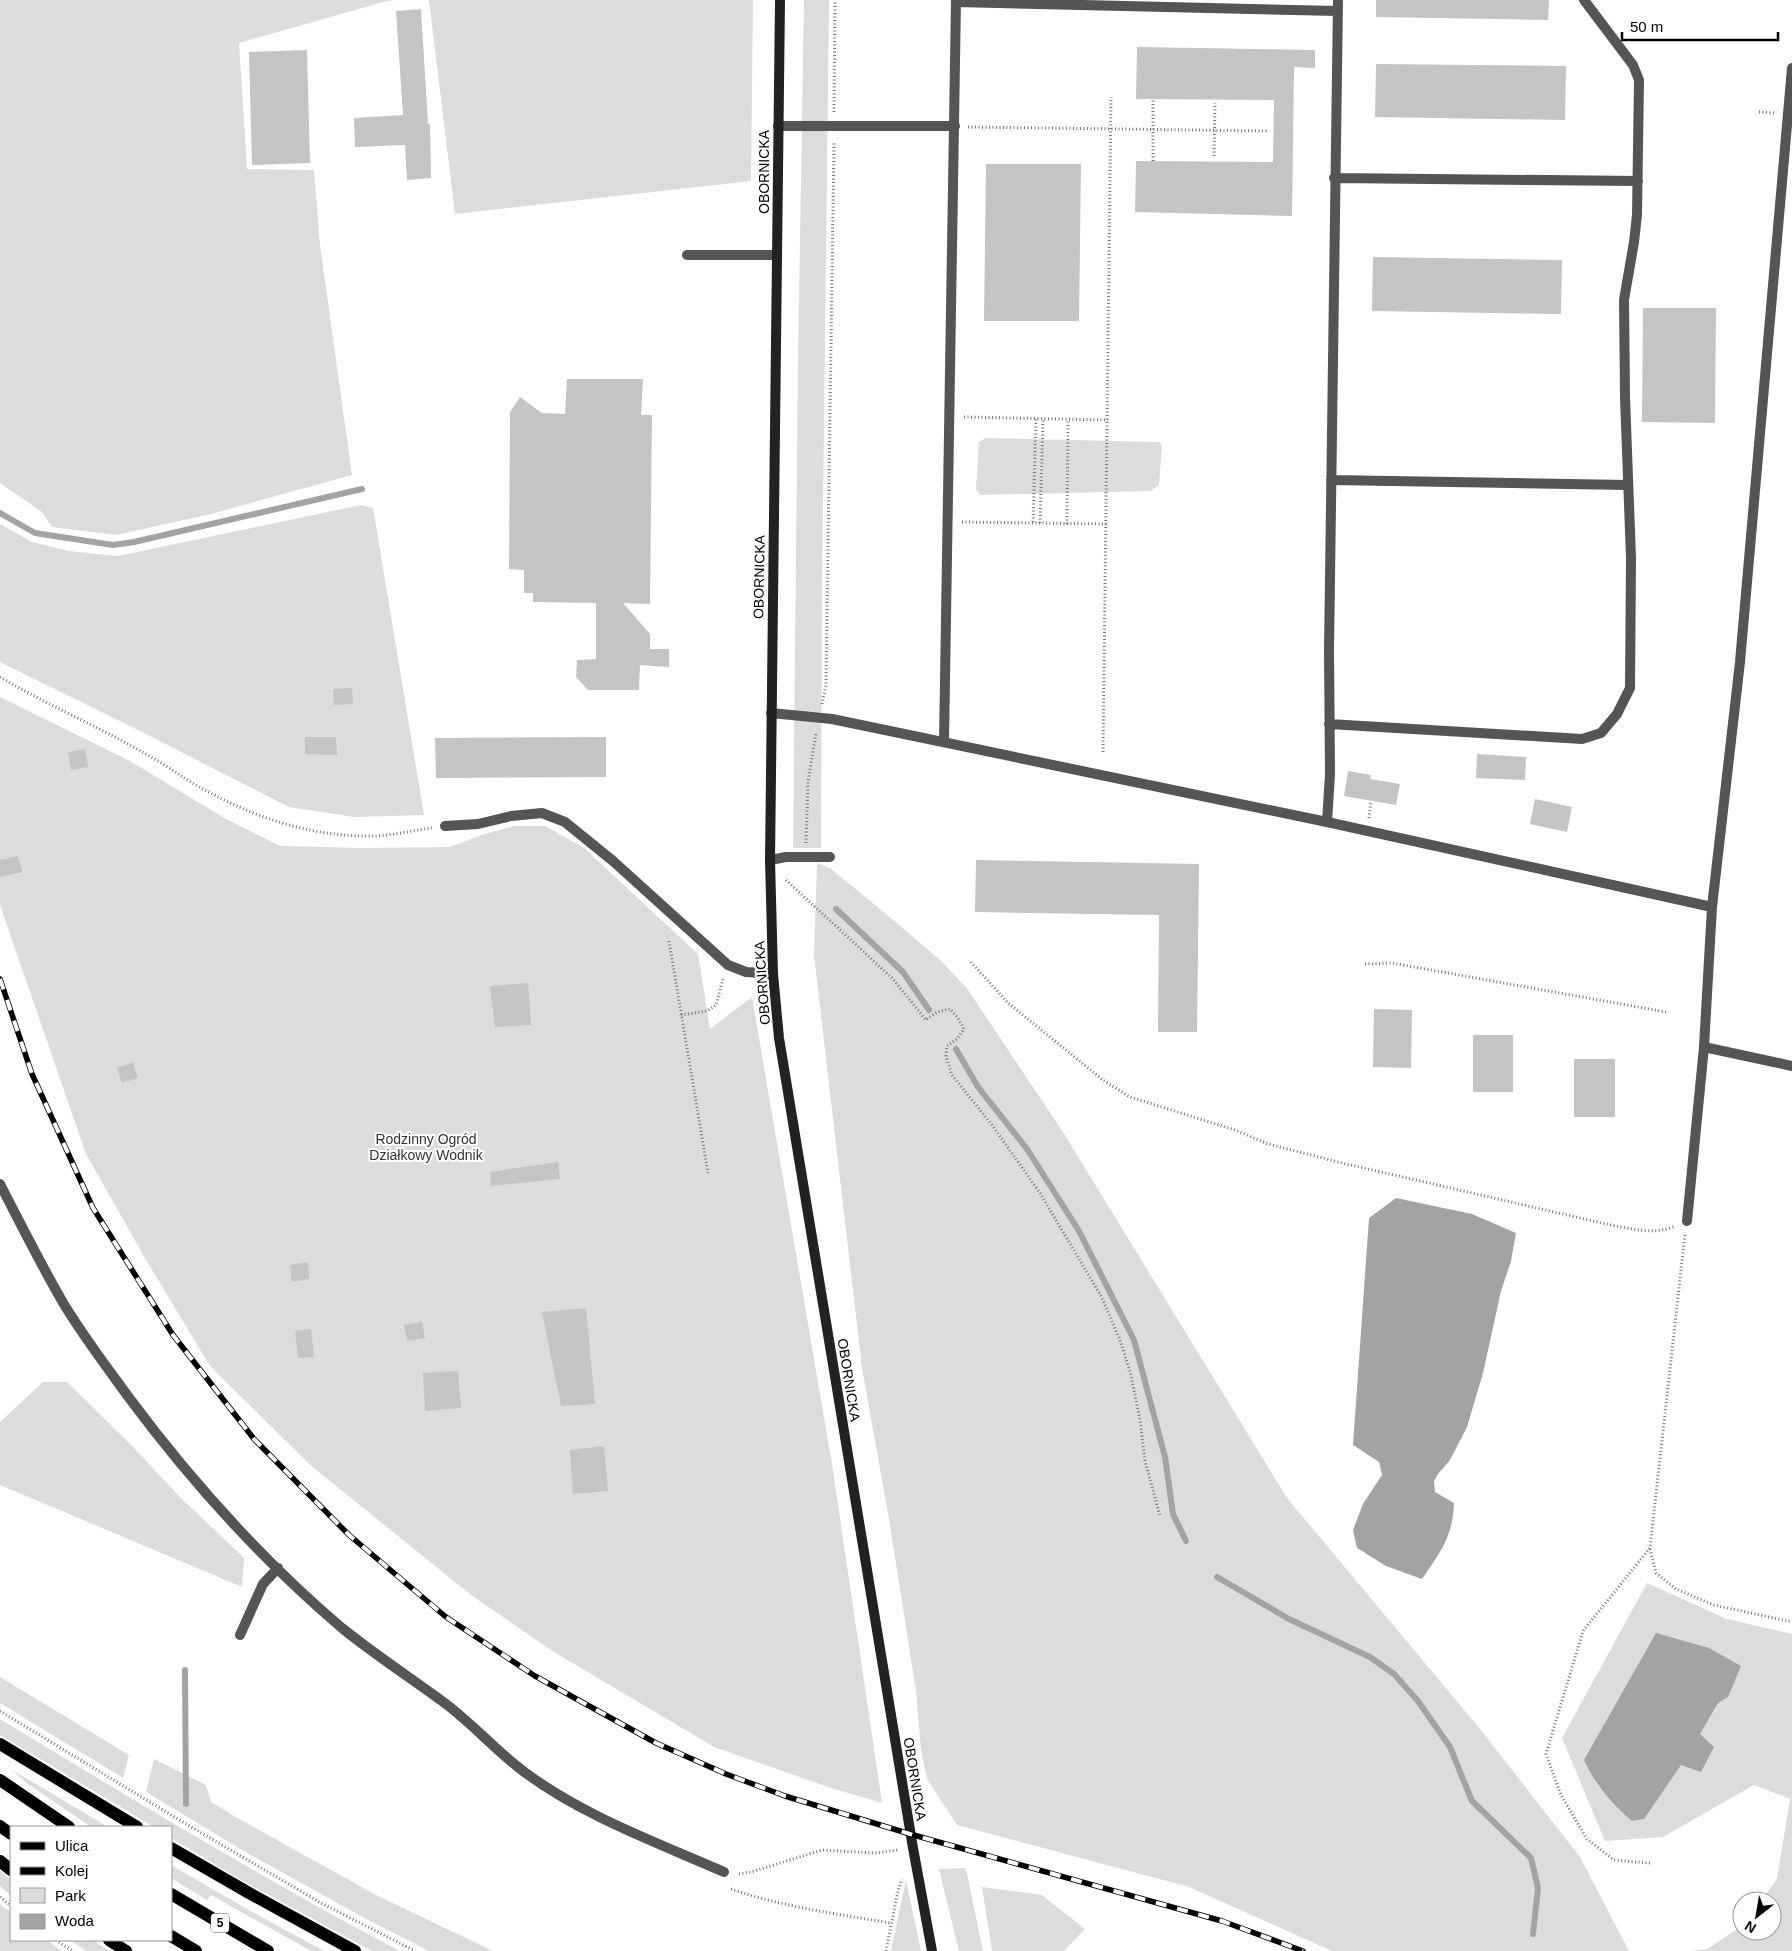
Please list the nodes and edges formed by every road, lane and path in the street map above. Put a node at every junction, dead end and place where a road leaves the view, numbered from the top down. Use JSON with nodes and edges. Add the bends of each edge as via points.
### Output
{"nodes":[{"id":1,"x":780,"y":0,"type":"edge"},
{"id":2,"x":835,"y":0,"type":"edge"},
{"id":3,"x":1584,"y":0,"type":"edge"},
{"id":4,"x":956,"y":1,"type":"edge"},
{"id":5,"x":1338,"y":5,"type":"edge"},
{"id":6,"x":1792,"y":68,"type":"edge"},
{"id":7,"x":1111,"y":97,"type":"dead end"},
{"id":8,"x":1153,"y":98,"type":"dead end"},
{"id":9,"x":1216,"y":103,"type":"dead end"},
{"id":10,"x":778,"y":126,"type":"junction"},
{"id":11,"x":955,"y":126,"type":"junction"},
{"id":12,"x":834,"y":127,"type":"junction"},
{"id":13,"x":1111,"y":129,"type":"junction"},
{"id":14,"x":1153,"y":129,"type":"junction"},
{"id":15,"x":1215,"y":130,"type":"junction"},
{"id":16,"x":1267,"y":131,"type":"dead end"},
{"id":17,"x":1214,"y":156,"type":"dead end"},
{"id":18,"x":1153,"y":161,"type":"dead end"},
{"id":19,"x":1334,"y":178,"type":"junction"},
{"id":20,"x":1638,"y":181,"type":"junction"},
{"id":21,"x":687,"y":255,"type":"dead end"},
{"id":22,"x":777,"y":255,"type":"junction"},
{"id":23,"x":950,"y":417,"type":"junction"},
{"id":24,"x":1036,"y":419,"type":"junction"},
{"id":25,"x":1043,"y":419,"type":"junction"},
{"id":26,"x":1068,"y":419,"type":"junction"},
{"id":27,"x":1108,"y":421,"type":"junction"},
{"id":28,"x":1331,"y":480,"type":"junction"},
{"id":29,"x":1628,"y":485,"type":"junction"},
{"id":30,"x":948,"y":522,"type":"junction"},
{"id":31,"x":1033,"y":522,"type":"junction"},
{"id":32,"x":1040,"y":523,"type":"junction"},
{"id":33,"x":1067,"y":524,"type":"junction"},
{"id":34,"x":1107,"y":524,"type":"junction"},
{"id":35,"x":0,"y":677,"type":"edge"},
{"id":36,"x":771,"y":713,"type":"junction"},
{"id":37,"x":819,"y":716,"type":"junction"},
{"id":38,"x":1329,"y":724,"type":"junction"},
{"id":39,"x":944,"y":742,"type":"junction"},
{"id":40,"x":1103,"y":752,"type":"dead end"},
{"id":41,"x":1327,"y":822,"type":"junction"},
{"id":42,"x":445,"y":826,"type":"joint"},
{"id":43,"x":806,"y":856,"type":"junction"},
{"id":44,"x":786,"y":857,"type":"junction"},
{"id":45,"x":830,"y":857,"type":"dead end"},
{"id":46,"x":770,"y":860,"type":"junction"},
{"id":47,"x":785,"y":879,"type":"junction"},
{"id":48,"x":786,"y":889,"type":"dead end"},
{"id":49,"x":1712,"y":907,"type":"junction"},
{"id":50,"x":670,"y":941,"type":"dead end"},
{"id":51,"x":971,"y":962,"type":"dead end"},
{"id":52,"x":728,"y":964,"type":"junction"},
{"id":53,"x":1365,"y":964,"type":"dead end"},
{"id":54,"x":773,"y":974,"type":"junction"},
{"id":55,"x":1666,"y":1012,"type":"dead end"},
{"id":56,"x":681,"y":1016,"type":"junction"},
{"id":57,"x":1704,"y":1047,"type":"junction"},
{"id":58,"x":1792,"y":1066,"type":"edge"},
{"id":59,"x":708,"y":1173,"type":"dead end"},
{"id":60,"x":0,"y":1184,"type":"edge"},
{"id":61,"x":1687,"y":1221,"type":"junction"},
{"id":62,"x":1160,"y":1516,"type":"dead end"},
{"id":63,"x":1650,"y":1548,"type":"junction"},
{"id":64,"x":278,"y":1568,"type":"junction"},
{"id":65,"x":1792,"y":1622,"type":"edge"},
{"id":66,"x":240,"y":1635,"type":"dead end"},
{"id":67,"x":0,"y":1711,"type":"edge"},
{"id":68,"x":0,"y":1744,"type":"edge"},
{"id":69,"x":0,"y":1780,"type":"edge"},
{"id":70,"x":68,"y":1826,"type":"edge"},
{"id":71,"x":135,"y":1826,"type":"edge"},
{"id":72,"x":913,"y":1848,"type":"junction"},
{"id":73,"x":172,"y":1849,"type":"edge"},
{"id":74,"x":0,"y":1861,"type":"edge"},
{"id":75,"x":1650,"y":1863,"type":"dead end"},
{"id":76,"x":10,"y":1869,"type":"edge"},
{"id":77,"x":724,"y":1872,"type":"dead end"},
{"id":78,"x":737,"y":1874,"type":"dead end"},
{"id":79,"x":731,"y":1889,"type":"dead end"},
{"id":80,"x":172,"y":1895,"type":"edge"},
{"id":81,"x":0,"y":1897,"type":"edge"},
{"id":82,"x":10,"y":1905,"type":"edge"},
{"id":83,"x":891,"y":1923,"type":"junction"},
{"id":84,"x":172,"y":1937,"type":"edge"},
{"id":85,"x":57,"y":1941,"type":"edge"},
{"id":86,"x":111,"y":1941,"type":"edge"},
{"id":87,"x":72,"y":1951,"type":"edge"},
{"id":88,"x":126,"y":1951,"type":"edge"},
{"id":89,"x":196,"y":1951,"type":"edge"},
{"id":90,"x":268,"y":1951,"type":"edge"},
{"id":91,"x":355,"y":1951,"type":"edge"},
{"id":92,"x":415,"y":1951,"type":"edge"},
{"id":93,"x":886,"y":1951,"type":"edge"},
{"id":94,"x":932,"y":1951,"type":"edge"}],
"edges":[{"from":1,"to":10,"type":"main road","name":"OBORNICKA"},
{"from":2,"to":12,"type":"path"},
{"from":3,"to":20,"type":"street","via":[[1633,65],[1639,80]]},
{"from":4,"to":5,"type":"street"},
{"from":4,"to":11,"type":"street"},
{"from":5,"to":19,"type":"street"},
{"from":6,"to":49,"type":"street","via":[[1740,662]]},
{"from":7,"to":13,"type":"path"},
{"from":8,"to":14,"type":"path"},
{"from":9,"to":15,"type":"path"},
{"from":10,"to":12,"type":"street"},
{"from":10,"to":22,"type":"main road","name":"OBORNICKA"},
{"from":11,"to":12,"type":"street"},
{"from":11,"to":13,"type":"path"},
{"from":11,"to":23,"type":"street"},
{"from":12,"to":37,"type":"path","via":[[826,685]]},
{"from":13,"to":14,"type":"path"},
{"from":13,"to":27,"type":"path"},
{"from":14,"to":15,"type":"path"},
{"from":14,"to":18,"type":"path"},
{"from":15,"to":16,"type":"path"},
{"from":15,"to":17,"type":"path"},
{"from":19,"to":20,"type":"street"},
{"from":19,"to":28,"type":"street"},
{"from":20,"to":29,"type":"street","via":[[1634,242],[1624,300]]},
{"from":21,"to":22,"type":"street"},
{"from":22,"to":36,"type":"main road","name":"OBORNICKA"},
{"from":23,"to":24,"type":"path"},
{"from":23,"to":30,"type":"street"},
{"from":24,"to":25,"type":"path"},
{"from":24,"to":31,"type":"path"},
{"from":25,"to":26,"type":"path"},
{"from":25,"to":32,"type":"path"},
{"from":26,"to":27,"type":"path"},
{"from":26,"to":33,"type":"path"},
{"from":27,"to":34,"type":"path"},
{"from":28,"to":29,"type":"street"},
{"from":28,"to":38,"type":"street"},
{"from":29,"to":38,"type":"street","via":[[1632,558],[1630,688],[1617,714],[1601,733],[1582,739]]},
{"from":30,"to":31,"type":"path"},
{"from":30,"to":39,"type":"street"},
{"from":31,"to":32,"type":"path"},
{"from":32,"to":33,"type":"path"},
{"from":33,"to":34,"type":"path"},
{"from":34,"to":40,"type":"path"},
{"from":35,"to":42,"type":"path","via":[[151,757],[195,785],[280,824],[318,832],[373,836]]},
{"from":36,"to":37,"type":"street"},
{"from":36,"to":46,"type":"main road","name":"OBORNICKA"},
{"from":37,"to":39,"type":"street"},
{"from":37,"to":43,"type":"path","via":[[808,782]]},
{"from":38,"to":41,"type":"street"},
{"from":39,"to":41,"type":"street"},
{"from":41,"to":49,"type":"street"},
{"from":42,"to":52,"type":"street","via":[[542,813],[565,822]]},
{"from":43,"to":44,"type":"street"},
{"from":43,"to":45,"type":"street"},
{"from":44,"to":46,"type":"street"},
{"from":44,"to":47,"type":"path"},
{"from":46,"to":54,"type":"main road","name":"OBORNICKA"},
{"from":47,"to":48,"type":"path"},
{"from":47,"to":62,"type":"path","via":[[892,978],[926,1020],[937,1012],[950,1009],[958,1018],[964,1029],[947,1046],[946,1056],[952,1074],[1040,1193],[1101,1296],[1120,1340]]},
{"from":49,"to":57,"type":"street"},
{"from":50,"to":56,"type":"path"},
{"from":51,"to":61,"type":"path","via":[[1008,1003],[1103,1080],[1130,1096],[1268,1144],[1606,1224],[1666,1230]]},
{"from":52,"to":54,"type":"street","via":[[746,972]]},
{"from":52,"to":56,"type":"path","via":[[716,1005],[707,1011]]},
{"from":53,"to":55,"type":"path","via":[[1392,963]]},
{"from":54,"to":72,"type":"main road","name":"OBORNICKA","via":[[779,1038]]},
{"from":56,"to":59,"type":"path"},
{"from":57,"to":58,"type":"street"},
{"from":57,"to":61,"type":"street"},
{"from":60,"to":64,"type":"street","via":[[66,1308],[111,1374],[226,1517]]},
{"from":61,"to":63,"type":"path"},
{"from":63,"to":65,"type":"path","via":[[1656,1573],[1676,1589],[1714,1605]]},
{"from":63,"to":75,"type":"path","via":[[1583,1631],[1546,1754],[1561,1795],[1587,1839],[1614,1860]]},
{"from":64,"to":66,"type":"street","via":[[263,1584]]},
{"from":64,"to":77,"type":"street","via":[[343,1628],[444,1702],[524,1772],[612,1823]]},
{"from":67,"to":92,"type":"path","via":[[321,1903]]},
{"from":68,"to":71,"type":"main road"},
{"from":69,"to":70,"type":"main road"},
{"from":72,"to":78,"type":"path","via":[[875,1853],[822,1850]]},
{"from":72,"to":83,"type":"path"},
{"from":72,"to":94,"type":"main road","name":"OBORNICKA"},
{"from":73,"to":91,"type":"main road"},
{"from":74,"to":76,"type":"main road"},
{"from":79,"to":83,"type":"path","via":[[799,1909]]},
{"from":80,"to":90,"type":"main road","number":"5"},
{"from":81,"to":82,"type":"path"},
{"from":83,"to":93,"type":"path"},
{"from":84,"to":89,"type":"main road"},
{"from":85,"to":87,"type":"path"},
{"from":86,"to":88,"type":"main road"}]}
